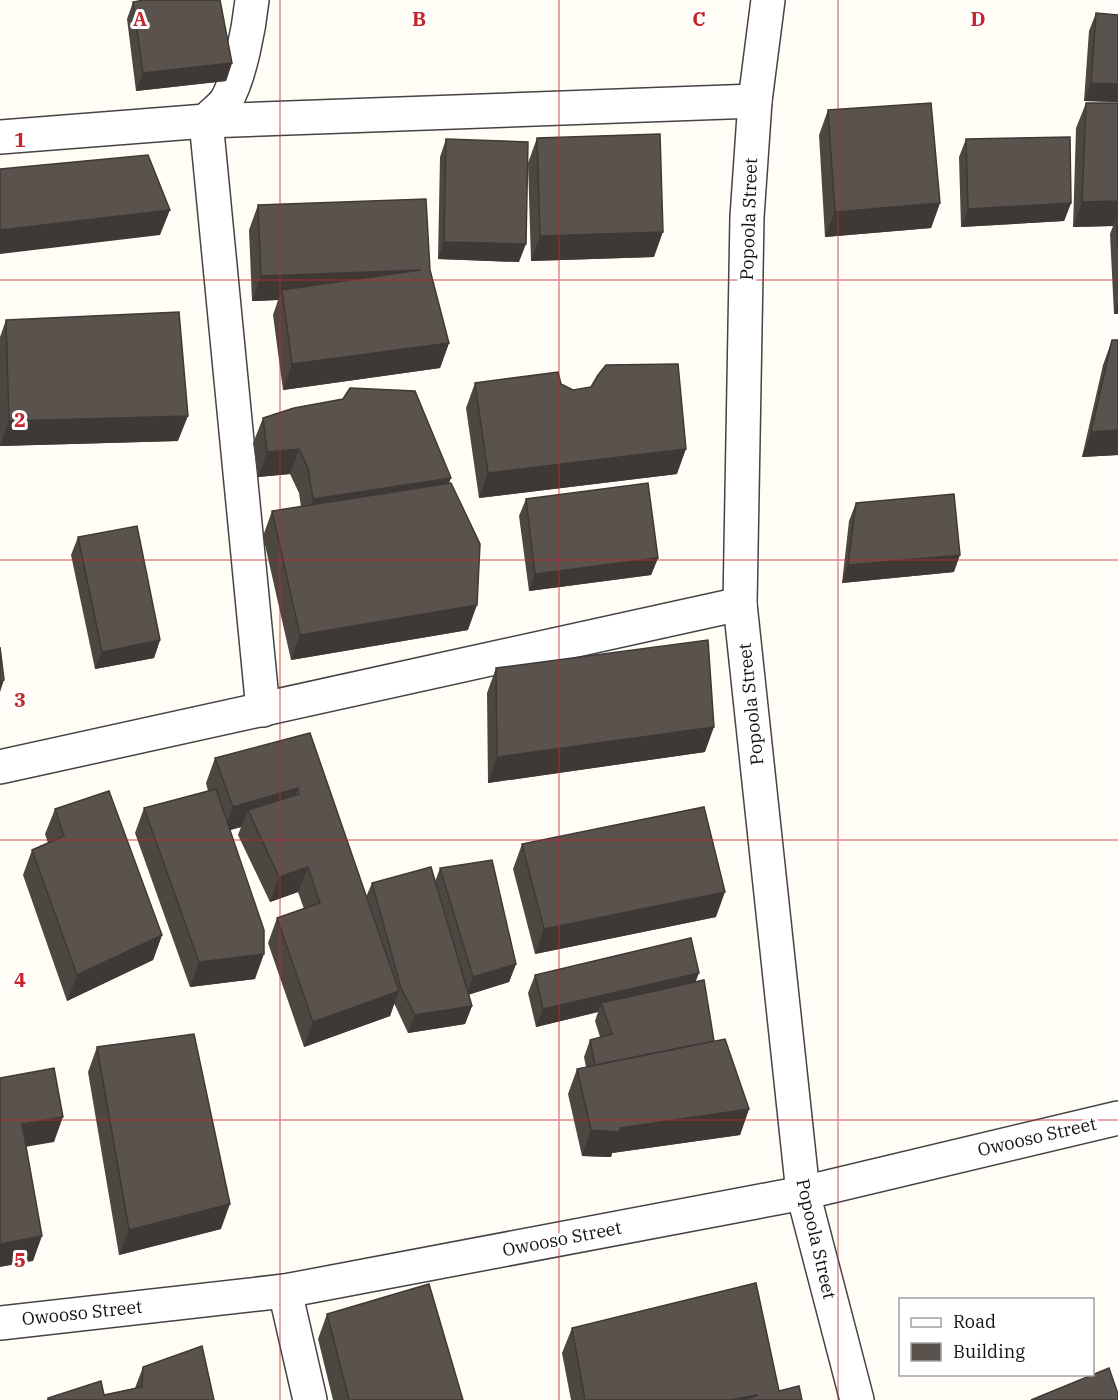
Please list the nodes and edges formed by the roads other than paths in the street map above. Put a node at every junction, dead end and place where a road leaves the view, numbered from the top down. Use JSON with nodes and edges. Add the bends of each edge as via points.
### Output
{"nodes":[{"id":1,"x":252,"y":0,"type":"edge"},
{"id":2,"x":768,"y":0,"type":"edge"},
{"id":3,"x":755,"y":101,"type":"junction"},
{"id":4,"x":206,"y":120,"type":"junction"},
{"id":5,"x":0,"y":137,"type":"edge"},
{"id":6,"x":740,"y":604,"type":"junction"},
{"id":7,"x":263,"y":710,"type":"junction"},
{"id":8,"x":0,"y":767,"type":"edge"},
{"id":9,"x":1118,"y":1118,"type":"edge"},
{"id":10,"x":803,"y":1193,"type":"junction"},
{"id":11,"x":285,"y":1291,"type":"junction"},
{"id":12,"x":0,"y":1323,"type":"edge"},
{"id":13,"x":310,"y":1400,"type":"edge"},
{"id":14,"x":857,"y":1400,"type":"edge"}],
"edges":[{"from":1,"to":4,"type":"street","via":[[236,78],[225,102]]},
{"from":2,"to":3,"type":"street","name":"Popoola Street"},
{"from":3,"to":4,"type":"street"},
{"from":3,"to":6,"type":"street","name":"Popoola Street","via":[[747,217]]},
{"from":4,"to":5,"type":"street"},
{"from":4,"to":7,"type":"street"},
{"from":6,"to":7,"type":"street"},
{"from":6,"to":10,"type":"street","name":"Popoola Street"},
{"from":7,"to":8,"type":"street"},
{"from":9,"to":10,"type":"street","name":"Owooso Street"},
{"from":10,"to":11,"type":"street","name":"Owooso Street"},
{"from":10,"to":14,"type":"street","name":"Popoola Street"},
{"from":11,"to":12,"type":"street","name":"Owooso Street"},
{"from":11,"to":13,"type":"street"}]}
